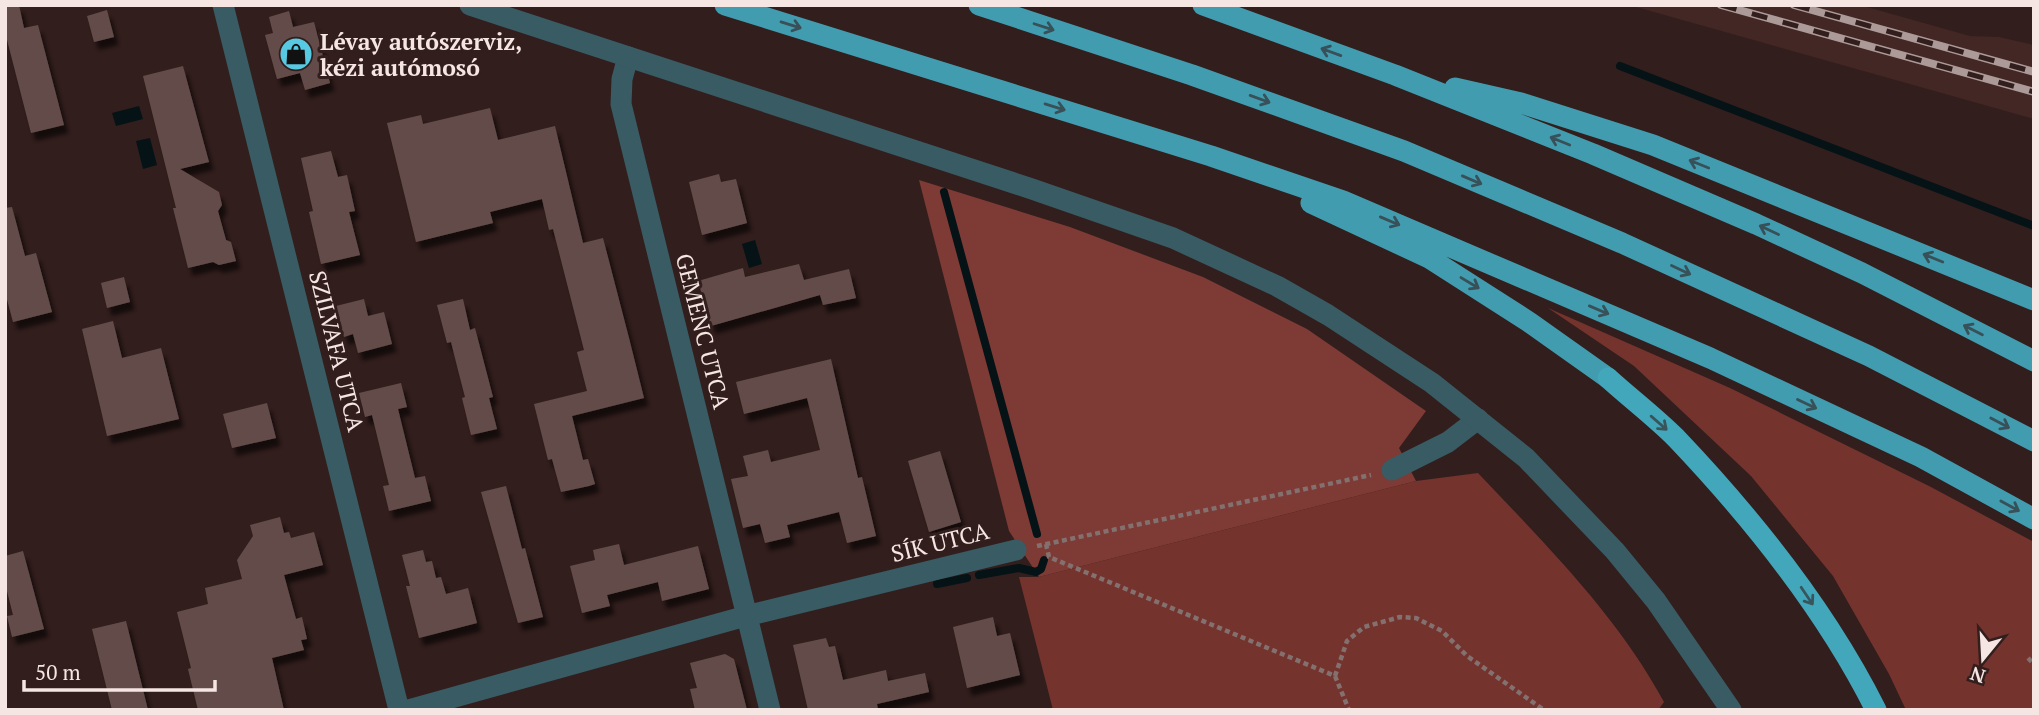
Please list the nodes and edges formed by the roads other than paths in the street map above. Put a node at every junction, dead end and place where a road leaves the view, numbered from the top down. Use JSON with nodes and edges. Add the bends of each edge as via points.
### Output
{"nodes":[{"id":1,"x":223,"y":5,"type":"edge"},
{"id":2,"x":470,"y":5,"type":"edge"},
{"id":3,"x":725,"y":5,"type":"edge"},
{"id":4,"x":979,"y":5,"type":"edge"},
{"id":5,"x":1203,"y":5,"type":"edge"},
{"id":6,"x":628,"y":57,"type":"junction"},
{"id":7,"x":1395,"y":75,"type":"junction"},
{"id":8,"x":1211,"y":156,"type":"junction"},
{"id":9,"x":2034,"y":300,"type":"edge"},
{"id":10,"x":2034,"y":362,"type":"edge"},
{"id":11,"x":1478,"y":419,"type":"junction"},
{"id":12,"x":2034,"y":441,"type":"edge"},
{"id":13,"x":1392,"y":470,"type":"road end"},
{"id":14,"x":2034,"y":519,"type":"edge"},
{"id":15,"x":1016,"y":550,"type":"road end"},
{"id":16,"x":746,"y":616,"type":"junction"},
{"id":17,"x":400,"y":710,"type":"edge"},
{"id":18,"x":408,"y":710,"type":"edge"},
{"id":19,"x":770,"y":710,"type":"edge"},
{"id":20,"x":1731,"y":710,"type":"edge"},
{"id":21,"x":1876,"y":710,"type":"edge"}],
"edges":[{"from":1,"to":17,"type":"street","name":"SZILVAFA UTCA"},
{"from":2,"to":6,"type":"street"},
{"from":3,"to":8,"type":"highway","one_way":true},
{"from":4,"to":12,"type":"highway","one_way":true,"via":[[1404,151],[1733,293]]},
{"from":7,"to":5,"type":"highway","one_way":true},
{"from":6,"to":11,"type":"street","via":[[1032,188],[1199,248],[1328,314]]},
{"from":6,"to":16,"type":"street","name":"GEMENC UTCA","via":[[621,104]]},
{"from":9,"to":7,"type":"highway","one_way":true,"via":[[1653,145],[1521,103]]},
{"from":10,"to":7,"type":"highway","one_way":true,"via":[[1756,224]]},
{"from":8,"to":14,"type":"highway","one_way":true,"via":[[1343,201],[1710,358],[1921,457]]},
{"from":8,"to":21,"type":"highway","one_way":true,"via":[[1429,258],[1608,378],[1674,436],[1770,546],[1838,642]]},
{"from":11,"to":13,"type":"street","via":[[1448,443]]},
{"from":11,"to":20,"type":"street","via":[[1526,458],[1615,551],[1656,601]]},
{"from":15,"to":16,"type":"street","name":"SÍK UTCA"},
{"from":16,"to":18,"type":"street","name":"SÍK UTCA"},
{"from":16,"to":19,"type":"street","name":"GEMENC UTCA"}]}
